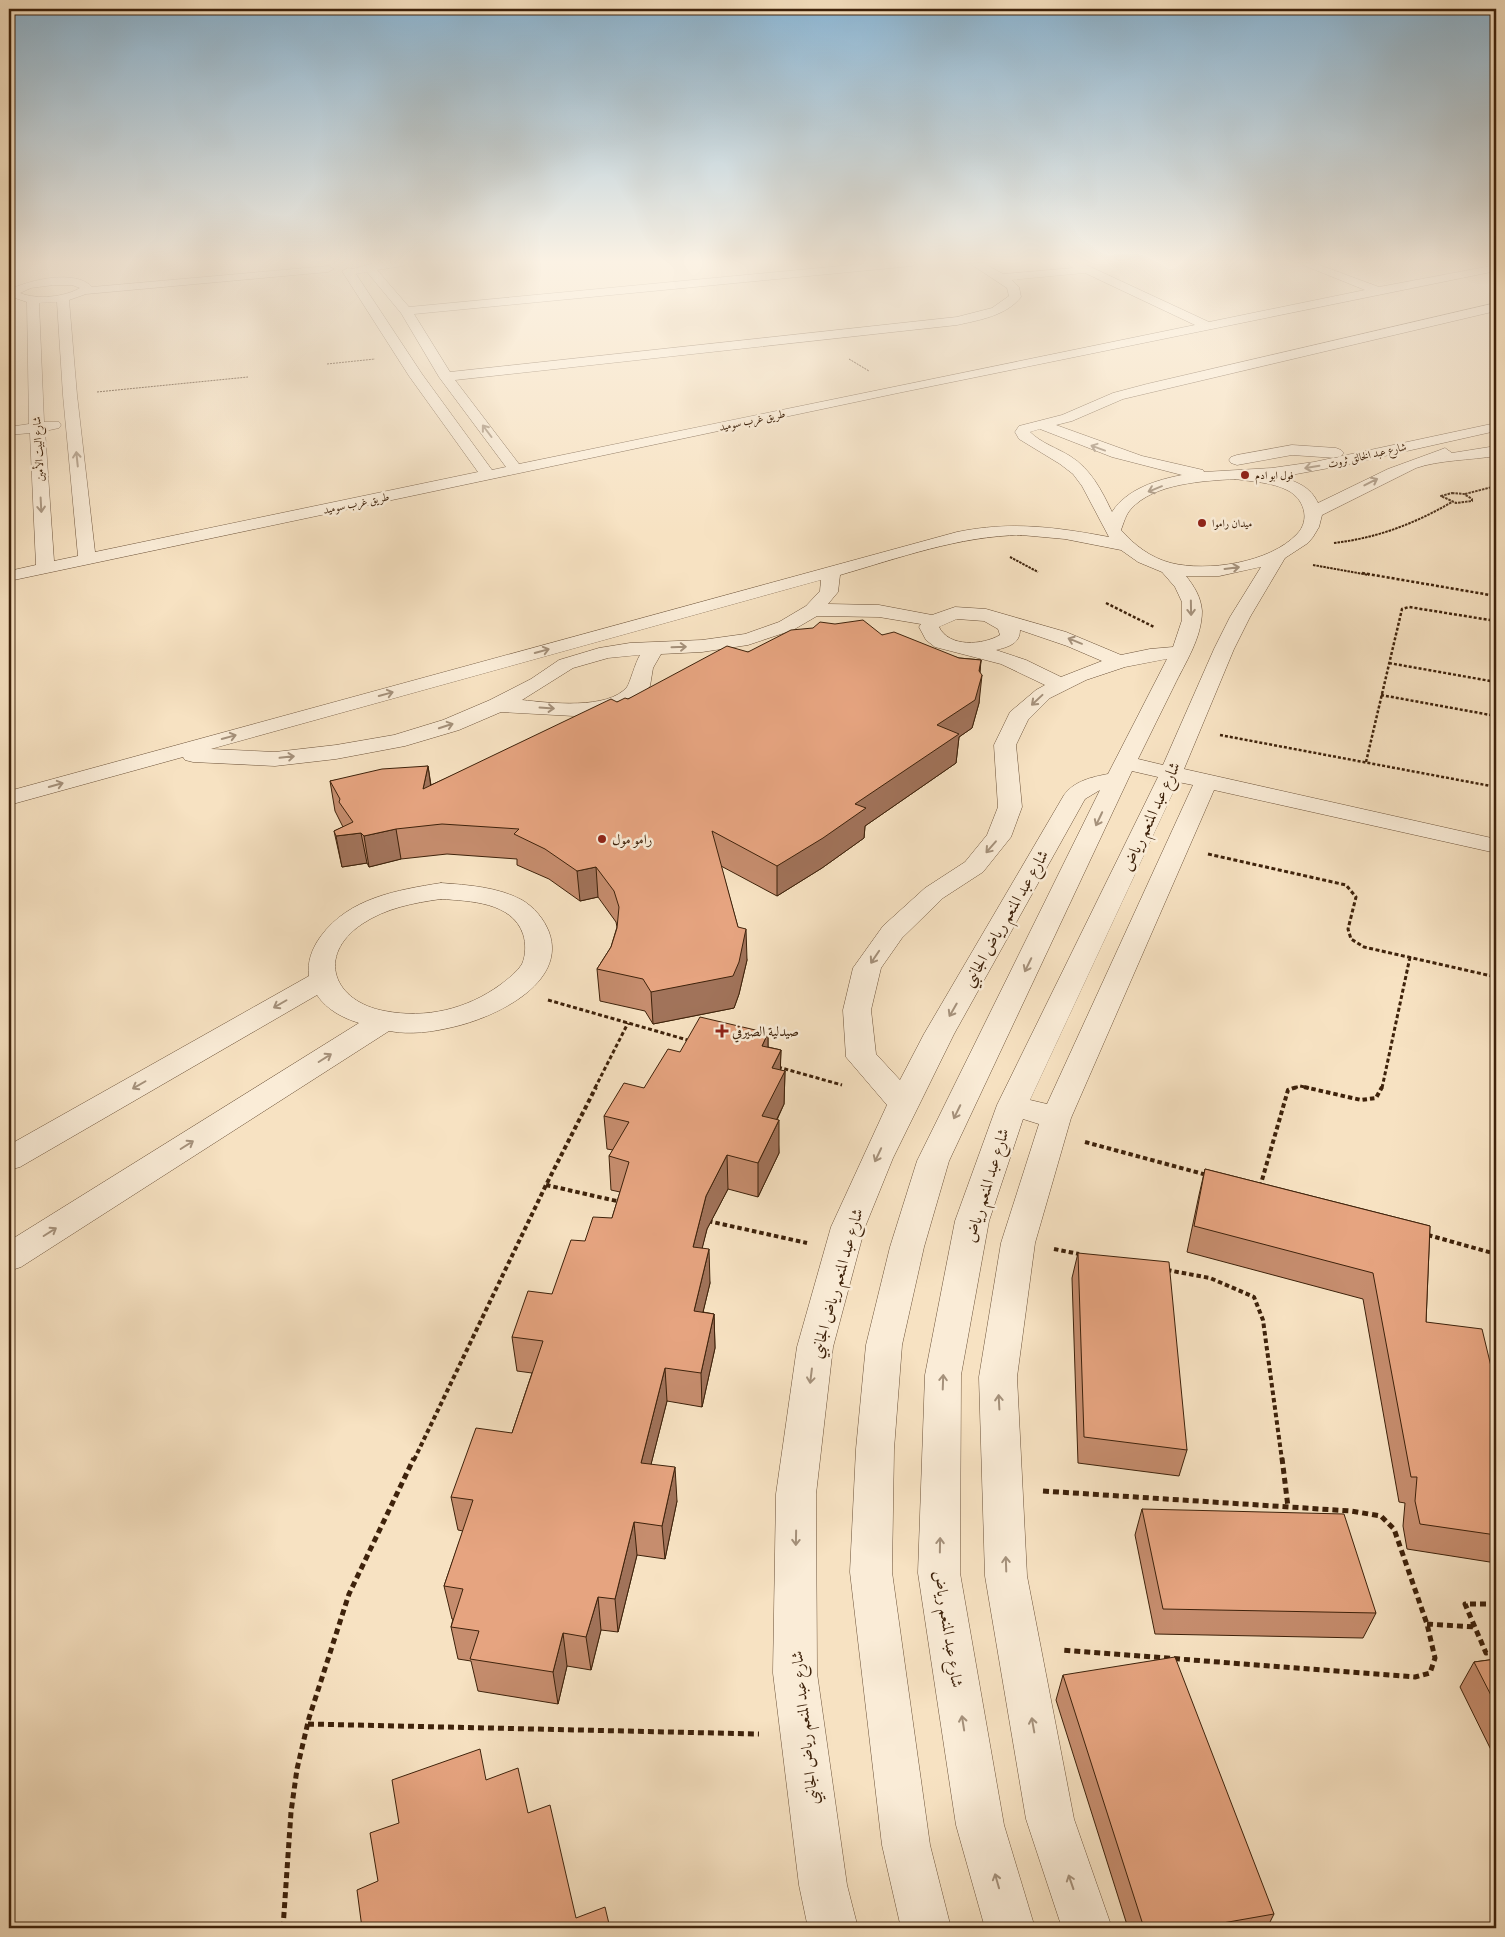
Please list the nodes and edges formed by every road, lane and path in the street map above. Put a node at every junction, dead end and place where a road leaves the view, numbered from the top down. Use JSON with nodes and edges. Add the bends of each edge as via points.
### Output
{"nodes":[{"id":1,"x":34,"y":353,"type":"edge"},
{"id":2,"x":67,"y":353,"type":"edge"},
{"id":3,"x":401,"y":353,"type":"edge"},
{"id":4,"x":432,"y":353,"type":"edge"},
{"id":5,"x":627,"y":353,"type":"edge"},
{"id":6,"x":839,"y":353,"type":"edge"},
{"id":7,"x":1073,"y":353,"type":"edge"},
{"id":8,"x":1297,"y":353,"type":"edge"},
{"id":9,"x":403,"y":356,"type":"junction"},
{"id":10,"x":327,"y":364,"type":"dead end"},
{"id":11,"x":444,"y":372,"type":"junction"},
{"id":12,"x":416,"y":376,"type":"junction"},
{"id":13,"x":248,"y":377,"type":"dead end"},
{"id":14,"x":898,"y":389,"type":"junction"},
{"id":15,"x":70,"y":395,"type":"junction"},
{"id":16,"x":9,"y":418,"type":"edge"},
{"id":17,"x":73,"y":418,"type":"junction"},
{"id":18,"x":1496,"y":420,"type":"edge"},
{"id":19,"x":36,"y":422,"type":"junction"},
{"id":20,"x":1040,"y":424,"type":"junction"},
{"id":21,"x":1496,"y":427,"type":"edge"},
{"id":22,"x":9,"y":431,"type":"edge"},
{"id":23,"x":1496,"y":440,"type":"edge"},
{"id":24,"x":1393,"y":449,"type":"junction"},
{"id":25,"x":1496,"y":451,"type":"edge"},
{"id":26,"x":1423,"y":459,"type":"junction"},
{"id":27,"x":1237,"y":468,"type":"junction"},
{"id":28,"x":516,"y":470,"type":"junction"},
{"id":29,"x":489,"y":476,"type":"junction"},
{"id":30,"x":1213,"y":476,"type":"junction"},
{"id":31,"x":1496,"y":486,"type":"edge"},
{"id":32,"x":1464,"y":494,"type":"junction"},
{"id":33,"x":1452,"y":502,"type":"junction"},
{"id":34,"x":1313,"y":513,"type":"junction"},
{"id":35,"x":1117,"y":538,"type":"junction"},
{"id":36,"x":1281,"y":554,"type":"junction"},
{"id":37,"x":87,"y":559,"type":"junction"},
{"id":38,"x":45,"y":568,"type":"junction"},
{"id":39,"x":1168,"y":568,"type":"junction"},
{"id":40,"x":831,"y":572,"type":"junction"},
{"id":41,"x":9,"y":576,"type":"edge"},
{"id":42,"x":1496,"y":596,"type":"edge"},
{"id":43,"x":1106,"y":602,"type":"dead end"},
{"id":44,"x":813,"y":610,"type":"junction"},
{"id":45,"x":996,"y":619,"type":"junction"},
{"id":46,"x":934,"y":621,"type":"junction"},
{"id":47,"x":1496,"y":621,"type":"edge"},
{"id":48,"x":599,"y":645,"type":"junction"},
{"id":49,"x":654,"y":648,"type":"junction"},
{"id":50,"x":962,"y":648,"type":"junction"},
{"id":51,"x":1183,"y":648,"type":"junction"},
{"id":52,"x":1119,"y":662,"type":"junction"},
{"id":53,"x":1389,"y":663,"type":"junction"},
{"id":54,"x":1496,"y":682,"type":"edge"},
{"id":55,"x":1061,"y":685,"type":"junction"},
{"id":56,"x":1381,"y":695,"type":"junction"},
{"id":57,"x":498,"y":705,"type":"junction"},
{"id":58,"x":1496,"y":716,"type":"edge"},
{"id":59,"x":1190,"y":729,"type":"junction"},
{"id":60,"x":169,"y":754,"type":"junction"},
{"id":61,"x":1366,"y":762,"type":"junction"},
{"id":62,"x":1121,"y":771,"type":"junction"},
{"id":63,"x":1171,"y":773,"type":"junction"},
{"id":64,"x":1206,"y":781,"type":"junction"},
{"id":65,"x":1496,"y":786,"type":"edge"},
{"id":66,"x":9,"y":798,"type":"edge"},
{"id":67,"x":1496,"y":846,"type":"edge"},
{"id":68,"x":1176,"y":847,"type":"junction"},
{"id":69,"x":1036,"y":864,"type":"junction"},
{"id":70,"x":1074,"y":871,"type":"junction"},
{"id":71,"x":1410,"y":957,"type":"junction"},
{"id":72,"x":1496,"y":976,"type":"edge"},
{"id":73,"x":323,"y":980,"type":"junction"},
{"id":74,"x":515,"y":990,"type":"junction"},
{"id":75,"x":384,"y":1021,"type":"junction"},
{"id":76,"x":628,"y":1023,"type":"junction"},
{"id":77,"x":695,"y":1042,"type":"edge"},
{"id":78,"x":770,"y":1064,"type":"edge"},
{"id":79,"x":846,"y":1086,"type":"dead end"},
{"id":80,"x":903,"y":1103,"type":"junction"},
{"id":81,"x":1012,"y":1105,"type":"junction"},
{"id":82,"x":1053,"y":1126,"type":"junction"},
{"id":83,"x":9,"y":1159,"type":"edge"},
{"id":84,"x":1212,"y":1176,"type":"edge"},
{"id":85,"x":546,"y":1186,"type":"junction"},
{"id":86,"x":1250,"y":1187,"type":"edge"},
{"id":87,"x":1260,"y":1189,"type":"junction"},
{"id":88,"x":1269,"y":1192,"type":"edge"},
{"id":89,"x":622,"y":1202,"type":"edge"},
{"id":90,"x":698,"y":1219,"type":"edge"},
{"id":91,"x":1420,"y":1233,"type":"edge"},
{"id":92,"x":1018,"y":1243,"type":"junction"},
{"id":93,"x":841,"y":1250,"type":"junction"},
{"id":94,"x":1496,"y":1254,"type":"edge"},
{"id":95,"x":1086,"y":1255,"type":"edge"},
{"id":96,"x":9,"y":1258,"type":"edge"},
{"id":97,"x":1162,"y":1269,"type":"edge"},
{"id":98,"x":1003,"y":1488,"type":"junction"},
{"id":99,"x":1288,"y":1507,"type":"junction"},
{"id":100,"x":1496,"y":1604,"type":"edge"},
{"id":101,"x":1426,"y":1624,"type":"junction"},
{"id":102,"x":1475,"y":1627,"type":"junction"},
{"id":103,"x":1019,"y":1646,"type":"junction"},
{"id":104,"x":1496,"y":1652,"type":"edge"},
{"id":105,"x":308,"y":1724,"type":"junction"},
{"id":106,"x":802,"y":1735,"type":"junction"},
{"id":107,"x":283,"y":1928,"type":"edge"},
{"id":108,"x":833,"y":1928,"type":"edge"},
{"id":109,"x":926,"y":1928,"type":"edge"},
{"id":110,"x":1010,"y":1928,"type":"edge"},
{"id":111,"x":1087,"y":1928,"type":"edge"}],
"edges":[{"from":1,"to":19,"type":"street","name":"شارع البيت الأمين"},
{"from":2,"to":15,"type":"street"},
{"from":3,"to":9,"type":"street"},
{"from":4,"to":11,"type":"street"},
{"from":5,"to":11,"type":"street"},
{"from":6,"to":14,"type":"path"},
{"from":7,"to":14,"type":"street","name":"طريق غرب سوميد"},
{"from":8,"to":20,"type":"street","via":[[1118,396],[1067,418]]},
{"from":9,"to":10,"type":"path"},
{"from":9,"to":12,"type":"street"},
{"from":11,"to":12,"type":"street"},
{"from":28,"to":11,"type":"street","one_way":true},
{"from":12,"to":29,"type":"street"},
{"from":13,"to":15,"type":"path"},
{"from":14,"to":28,"type":"street","name":"طريق غرب سوميد"},
{"from":15,"to":17,"type":"street"},
{"from":16,"to":19,"type":"street"},
{"from":17,"to":19,"type":"street"},
{"from":37,"to":17,"type":"street","one_way":true},
{"from":18,"to":24,"type":"street","via":[[1424,432]]},
{"from":19,"to":22,"type":"street"},
{"from":19,"to":38,"type":"street","name":"شارع البيت الأمين","one_way":true},
{"from":30,"to":20,"type":"street","one_way":true,"via":[[1106,451]]},
{"from":20,"to":35,"type":"street","via":[[1024,429],[1023,435],[1056,453],[1083,475]]},
{"from":21,"to":24,"type":"street","name":"شارع عبد الخالق ثروت"},
{"from":23,"to":26,"type":"street","name":"شارع عبد الخالق ثروت"},
{"from":24,"to":27,"type":"street","name":"شارع عبد الخالق ثروت","via":[[1286,472]]},
{"from":25,"to":26,"type":"street"},
{"from":34,"to":26,"type":"street","name":"شارع عبد الخالق ثروت","one_way":true},
{"from":27,"to":30,"type":"street"},
{"from":27,"to":34,"type":"street","via":[[1295,487],[1311,501]]},
{"from":28,"to":29,"type":"street","name":"طريق غرب سوميد"},
{"from":29,"to":37,"type":"street","name":"طريق غرب سوميد"},
{"from":30,"to":35,"type":"street","one_way":true,"via":[[1165,484],[1124,505],[1117,515]]},
{"from":31,"to":32,"type":"path"},
{"from":32,"to":33,"type":"path","via":[[1472,501]]},
{"from":32,"to":33,"type":"path","via":[[1443,494],[1443,498]]},
{"from":33,"to":36,"type":"path","via":[[1420,522],[1374,537]]},
{"from":34,"to":36,"type":"street","via":[[1314,519],[1303,538]]},
{"from":35,"to":39,"type":"street","via":[[1141,556]]},
{"from":35,"to":40,"type":"street","via":[[1007,530],[979,533]]},
{"from":39,"to":36,"type":"street","one_way":true,"via":[[1204,572],[1243,567]]},
{"from":36,"to":42,"type":"path"},
{"from":36,"to":59,"type":"street","name":"شارع عبد المنعم رياض","via":[[1240,617]]},
{"from":37,"to":38,"type":"street","name":"طريق غرب سوميد"},
{"from":38,"to":41,"type":"street","name":"طريق غرب سوميد"},
{"from":39,"to":51,"type":"street","one_way":true,"via":[[1184,584],[1193,602],[1191,627]]},
{"from":40,"to":44,"type":"street","via":[[829,592]]},
{"from":40,"to":48,"type":"street"},
{"from":43,"to":51,"type":"path"},
{"from":44,"to":46,"type":"street","via":[[879,611]]},
{"from":49,"to":44,"type":"street","one_way":true,"via":[[702,646],[748,639],[786,626]]},
{"from":45,"to":46,"type":"street","via":[[970,613],[943,616]]},
{"from":45,"to":50,"type":"street","via":[[1006,624],[1010,637],[992,647]]},
{"from":52,"to":45,"type":"street","one_way":true,"via":[[1063,636]]},
{"from":46,"to":50,"type":"street","via":[[930,626],[931,633],[937,640]]},
{"from":47,"to":53,"type":"path","via":[[1409,607],[1402,609]]},
{"from":48,"to":49,"type":"street"},
{"from":48,"to":57,"type":"street"},
{"from":60,"to":48,"type":"street","one_way":true},
{"from":57,"to":49,"type":"street","one_way":true,"via":[[580,710],[627,698],[639,687]]},
{"from":50,"to":55,"type":"street","via":[[1017,662]]},
{"from":51,"to":52,"type":"street"},
{"from":51,"to":62,"type":"street"},
{"from":52,"to":55,"type":"street"},
{"from":53,"to":54,"type":"path"},
{"from":53,"to":56,"type":"path"},
{"from":55,"to":80,"type":"street","one_way":true,"via":[[1043,694],[1018,717],[1006,745],[1010,807],[999,837],[974,867],[934,893],[892,932],[867,968],[856,1010],[861,1057]]},
{"from":56,"to":58,"type":"path"},
{"from":56,"to":61,"type":"path"},
{"from":60,"to":57,"type":"street","one_way":true,"via":[[275,759],[336,752],[451,725]]},
{"from":59,"to":61,"type":"path"},
{"from":59,"to":63,"type":"street","name":"شارع عبد المنعم رياض"},
{"from":66,"to":60,"type":"street","one_way":true},
{"from":61,"to":65,"type":"path"},
{"from":62,"to":63,"type":"street"},
{"from":62,"to":69,"type":"street","name":"شارع عبد المنعم رياض الجانبي","via":[[1085,787],[1076,795]]},
{"from":62,"to":70,"type":"street","one_way":true},
{"from":63,"to":64,"type":"street"},
{"from":63,"to":81,"type":"street","name":"شارع عبد المنعم رياض"},
{"from":64,"to":67,"type":"street"},
{"from":64,"to":68,"type":"street"},
{"from":68,"to":71,"type":"path","via":[[1346,885],[1356,897],[1348,930],[1351,939],[1364,947]]},
{"from":68,"to":82,"type":"street"},
{"from":69,"to":70,"type":"street"},
{"from":69,"to":80,"type":"street","name":"شارع عبد المنعم رياض الجانبي","one_way":true},
{"from":70,"to":109,"type":"street","one_way":true,"via":[[933,1161],[907,1248],[884,1345],[875,1450],[872,1572],[906,1845]]},
{"from":71,"to":72,"type":"path"},
{"from":71,"to":87,"type":"path","via":[[1379,1094],[1376,1098],[1361,1100],[1300,1086],[1288,1090]]},
{"from":73,"to":74,"type":"street","via":[[322,960],[332,939],[351,920],[377,906],[408,896],[441,891],[472,893],[501,900],[522,913],[536,929],[540,949],[533,970]]},
{"from":73,"to":75,"type":"street","via":[[334,998],[354,1012]]},
{"from":73,"to":83,"type":"street","one_way":true},
{"from":74,"to":75,"type":"street","via":[[488,1006],[455,1018],[419,1023]]},
{"from":74,"to":76,"type":"path"},
{"from":96,"to":75,"type":"street","one_way":true},
{"from":76,"to":77,"type":"path"},
{"from":76,"to":85,"type":"path"},
{"from":78,"to":79,"type":"path"},
{"from":80,"to":93,"type":"street","name":"شارع عبد المنعم رياض الجانبي","one_way":true,"via":[[855,1209]]},
{"from":81,"to":82,"type":"street"},
{"from":110,"to":81,"type":"street","name":"شارع عبد المنعم رياض","one_way":true,"via":[[980,1824],[939,1573],[943,1375],[972,1221]]},
{"from":82,"to":84,"type":"path"},
{"from":82,"to":92,"type":"street"},
{"from":85,"to":89,"type":"path"},
{"from":85,"to":105,"type":"path","via":[[349,1594]]},
{"from":86,"to":87,"type":"path"},
{"from":87,"to":88,"type":"path"},
{"from":90,"to":93,"type":"path"},
{"from":91,"to":94,"type":"path"},
{"from":92,"to":95,"type":"path"},
{"from":98,"to":92,"type":"street","one_way":true,"via":[[998,1377]]},
{"from":93,"to":106,"type":"street","name":"شارع عبد المنعم رياض الجانبي","one_way":true,"via":[[815,1347],[796,1494],[794,1673]]},
{"from":97,"to":99,"type":"path","via":[[1210,1278],[1254,1297],[1263,1320]]},
{"from":98,"to":99,"type":"path"},
{"from":103,"to":98,"type":"street","one_way":true,"via":[[1006,1576]]},
{"from":99,"to":101,"type":"path","via":[[1381,1516],[1394,1530]]},
{"from":100,"to":102,"type":"path","via":[[1465,1604]]},
{"from":101,"to":102,"type":"path"},
{"from":101,"to":103,"type":"path","via":[[1435,1658],[1430,1673],[1415,1677]]},
{"from":102,"to":104,"type":"path","via":[[1486,1653]]},
{"from":111,"to":103,"type":"street","one_way":true,"via":[[1050,1819]]},
{"from":105,"to":106,"type":"path"},
{"from":105,"to":107,"type":"path","via":[[293,1794]]},
{"from":106,"to":108,"type":"street","name":"شارع عبد المنعم رياض الجانبي","via":[[823,1885]]}]}
